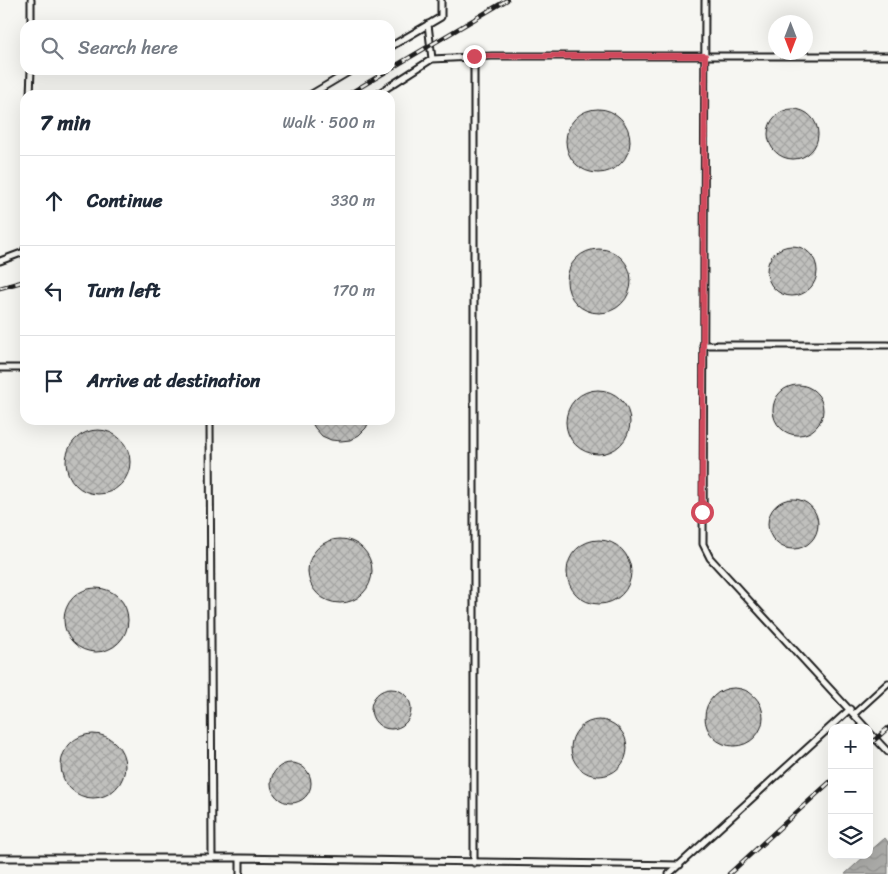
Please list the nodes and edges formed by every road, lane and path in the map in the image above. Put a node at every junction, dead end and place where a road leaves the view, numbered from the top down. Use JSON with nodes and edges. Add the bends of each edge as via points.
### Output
{"nodes":[{"id":1,"x":31,"y":0,"type":"edge"},
{"id":2,"x":441,"y":0,"type":"edge"},
{"id":3,"x":705,"y":0,"type":"edge"},
{"id":4,"x":31,"y":20,"type":"edge"},
{"id":5,"x":428,"y":24,"type":"junction"},
{"id":6,"x":395,"y":44,"type":"edge"},
{"id":7,"x":474,"y":56,"type":"junction"},
{"id":8,"x":705,"y":56,"type":"junction"},
{"id":9,"x":888,"y":56,"type":"edge"},
{"id":10,"x":432,"y":59,"type":"junction"},
{"id":11,"x":31,"y":75,"type":"edge"},
{"id":12,"x":344,"y":75,"type":"edge"},
{"id":13,"x":30,"y":90,"type":"edge"},
{"id":14,"x":318,"y":90,"type":"edge"},
{"id":15,"x":384,"y":90,"type":"edge"},
{"id":16,"x":20,"y":253,"type":"edge"},
{"id":17,"x":0,"y":260,"type":"edge"},
{"id":18,"x":703,"y":345,"type":"junction"},
{"id":19,"x":888,"y":345,"type":"edge"},
{"id":20,"x":0,"y":368,"type":"edge"},
{"id":21,"x":20,"y":368,"type":"edge"},
{"id":22,"x":210,"y":425,"type":"edge"},
{"id":23,"x":888,"y":683,"type":"edge"},
{"id":24,"x":850,"y":709,"type":"junction"},
{"id":25,"x":854,"y":714,"type":"junction"},
{"id":26,"x":863,"y":724,"type":"edge"},
{"id":27,"x":873,"y":737,"type":"edge"},
{"id":28,"x":888,"y":752,"type":"edge"},
{"id":29,"x":0,"y":858,"type":"edge"},
{"id":30,"x":212,"y":858,"type":"junction"},
{"id":31,"x":240,"y":858,"type":"junction"},
{"id":32,"x":474,"y":863,"type":"junction"},
{"id":33,"x":680,"y":865,"type":"junction"},
{"id":34,"x":240,"y":874,"type":"edge"},
{"id":35,"x":669,"y":874,"type":"edge"}],
"edges":[{"from":1,"to":4,"type":"lane"},
{"from":2,"to":5,"type":"lane","via":[[441,17]]},
{"from":3,"to":8,"type":"lane"},
{"from":5,"to":6,"type":"lane"},
{"from":5,"to":10,"type":"lane"},
{"from":7,"to":8,"type":"lane"},
{"from":7,"to":10,"type":"lane"},
{"from":7,"to":32,"type":"lane"},
{"from":8,"to":9,"type":"lane"},
{"from":8,"to":18,"type":"lane"},
{"from":10,"to":15,"type":"lane"},
{"from":11,"to":13,"type":"lane"},
{"from":12,"to":14,"type":"lane"},
{"from":16,"to":17,"type":"lane"},
{"from":18,"to":19,"type":"lane"},
{"from":18,"to":24,"type":"lane","via":[[703,544],[710,558]]},
{"from":20,"to":21,"type":"lane"},
{"from":22,"to":30,"type":"lane"},
{"from":23,"to":25,"type":"lane"},
{"from":24,"to":25,"type":"lane"},
{"from":24,"to":33,"type":"lane"},
{"from":25,"to":26,"type":"lane"},
{"from":27,"to":28,"type":"lane"},
{"from":29,"to":30,"type":"lane"},
{"from":30,"to":31,"type":"lane"},
{"from":31,"to":32,"type":"lane"},
{"from":31,"to":34,"type":"lane"},
{"from":32,"to":33,"type":"lane"},
{"from":33,"to":35,"type":"lane"}]}
